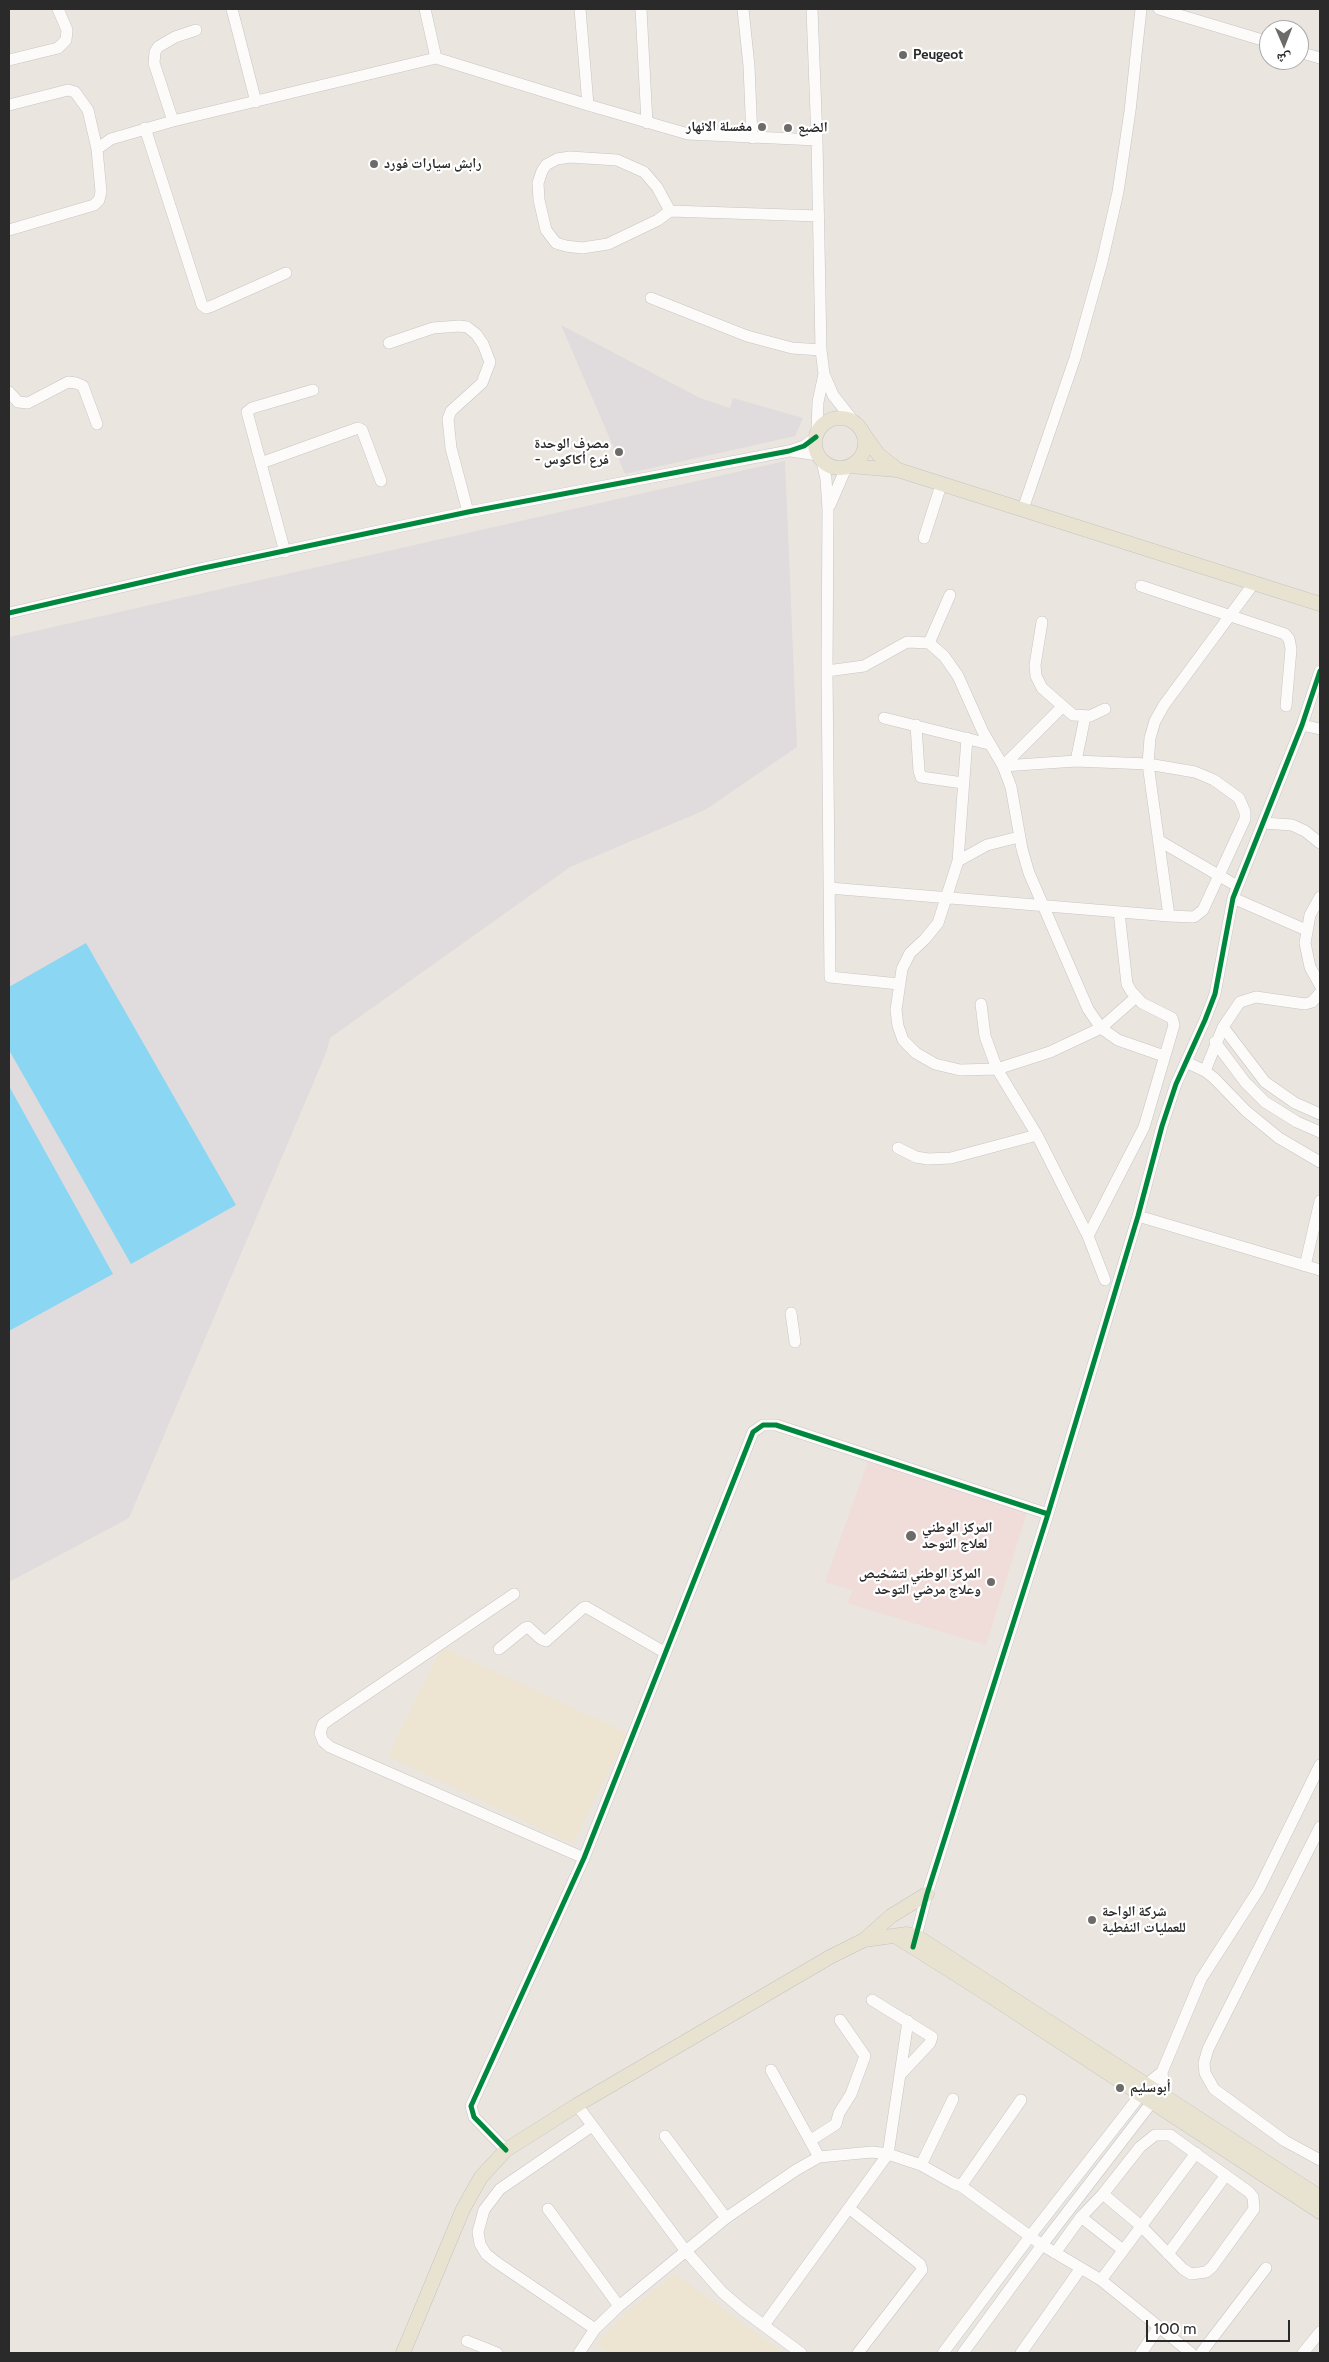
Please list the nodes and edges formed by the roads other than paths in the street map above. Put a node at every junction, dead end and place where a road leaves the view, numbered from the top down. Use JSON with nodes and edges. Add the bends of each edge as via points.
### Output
{"nodes":[{"id":1,"x":58,"y":9,"type":"edge"},
{"id":2,"x":232,"y":9,"type":"edge"},
{"id":3,"x":425,"y":9,"type":"edge"},
{"id":4,"x":580,"y":9,"type":"edge"},
{"id":5,"x":641,"y":9,"type":"edge"},
{"id":6,"x":743,"y":9,"type":"edge"},
{"id":7,"x":812,"y":9,"type":"edge"},
{"id":8,"x":1141,"y":9,"type":"edge"},
{"id":9,"x":1159,"y":9,"type":"edge"},
{"id":10,"x":196,"y":30,"type":"dead end"},
{"id":11,"x":1259,"y":39,"type":"edge"},
{"id":12,"x":436,"y":58,"type":"junction"},
{"id":13,"x":9,"y":60,"type":"edge"},
{"id":14,"x":256,"y":102,"type":"junction"},
{"id":15,"x":9,"y":104,"type":"edge"},
{"id":16,"x":588,"y":105,"type":"junction"},
{"id":17,"x":173,"y":121,"type":"junction"},
{"id":18,"x":647,"y":123,"type":"junction"},
{"id":19,"x":145,"y":128,"type":"junction"},
{"id":20,"x":752,"y":138,"type":"junction"},
{"id":21,"x":817,"y":140,"type":"junction"},
{"id":22,"x":97,"y":149,"type":"junction"},
{"id":23,"x":670,"y":211,"type":"junction"},
{"id":24,"x":819,"y":216,"type":"junction"},
{"id":25,"x":9,"y":230,"type":"edge"},
{"id":26,"x":286,"y":273,"type":"dead end"},
{"id":27,"x":652,"y":298,"type":"dead end"},
{"id":28,"x":389,"y":343,"type":"dead end"},
{"id":29,"x":821,"y":350,"type":"junction"},
{"id":30,"x":824,"y":374,"type":"junction"},
{"id":31,"x":313,"y":390,"type":"dead end"},
{"id":32,"x":9,"y":392,"type":"edge"},
{"id":33,"x":854,"y":422,"type":"junction"},
{"id":34,"x":97,"y":424,"type":"dead end"},
{"id":35,"x":863,"y":433,"type":"junction"},
{"id":36,"x":816,"y":435,"type":"junction"},
{"id":37,"x":789,"y":451,"type":"junction"},
{"id":38,"x":820,"y":458,"type":"junction"},
{"id":39,"x":261,"y":463,"type":"junction"},
{"id":40,"x":848,"y":467,"type":"junction"},
{"id":41,"x":898,"y":470,"type":"junction"},
{"id":42,"x":380,"y":482,"type":"dead end"},
{"id":43,"x":941,"y":485,"type":"junction"},
{"id":44,"x":828,"y":509,"type":"junction"},
{"id":45,"x":1023,"y":509,"type":"junction"},
{"id":46,"x":468,"y":512,"type":"junction"},
{"id":47,"x":924,"y":538,"type":"dead end"},
{"id":48,"x":285,"y":552,"type":"junction"},
{"id":49,"x":1254,"y":583,"type":"junction"},
{"id":50,"x":1141,"y":586,"type":"dead end"},
{"id":51,"x":950,"y":596,"type":"dead end"},
{"id":52,"x":1320,"y":604,"type":"edge"},
{"id":53,"x":9,"y":613,"type":"edge"},
{"id":54,"x":1231,"y":617,"type":"junction"},
{"id":55,"x":1042,"y":622,"type":"dead end"},
{"id":56,"x":929,"y":643,"type":"junction"},
{"id":57,"x":826,"y":671,"type":"junction"},
{"id":58,"x":1320,"y":671,"type":"edge"},
{"id":59,"x":1286,"y":706,"type":"dead end"},
{"id":60,"x":1062,"y":707,"type":"junction"},
{"id":61,"x":1104,"y":709,"type":"dead end"},
{"id":62,"x":1085,"y":717,"type":"junction"},
{"id":63,"x":884,"y":718,"type":"dead end"},
{"id":64,"x":916,"y":725,"type":"junction"},
{"id":65,"x":1302,"y":725,"type":"junction"},
{"id":66,"x":1320,"y":729,"type":"edge"},
{"id":67,"x":967,"y":738,"type":"junction"},
{"id":68,"x":989,"y":744,"type":"junction"},
{"id":69,"x":1076,"y":761,"type":"junction"},
{"id":70,"x":1148,"y":764,"type":"junction"},
{"id":71,"x":1002,"y":766,"type":"junction"},
{"id":72,"x":963,"y":783,"type":"junction"},
{"id":73,"x":1264,"y":823,"type":"junction"},
{"id":74,"x":1019,"y":837,"type":"junction"},
{"id":75,"x":1319,"y":837,"type":"edge"},
{"id":76,"x":1158,"y":840,"type":"junction"},
{"id":77,"x":958,"y":861,"type":"junction"},
{"id":78,"x":1220,"y":876,"type":"junction"},
{"id":79,"x":1237,"y":886,"type":"junction"},
{"id":80,"x":829,"y":888,"type":"junction"},
{"id":81,"x":1320,"y":897,"type":"edge"},
{"id":82,"x":947,"y":898,"type":"junction"},
{"id":83,"x":1233,"y":898,"type":"junction"},
{"id":84,"x":1042,"y":906,"type":"junction"},
{"id":85,"x":1119,"y":912,"type":"junction"},
{"id":86,"x":1169,"y":916,"type":"junction"},
{"id":87,"x":1306,"y":930,"type":"junction"},
{"id":88,"x":899,"y":984,"type":"junction"},
{"id":89,"x":1320,"y":985,"type":"edge"},
{"id":90,"x":1320,"y":993,"type":"edge"},
{"id":91,"x":1135,"y":998,"type":"junction"},
{"id":92,"x":981,"y":1004,"type":"dead end"},
{"id":93,"x":1223,"y":1027,"type":"junction"},
{"id":94,"x":1101,"y":1028,"type":"junction"},
{"id":95,"x":1215,"y":1042,"type":"junction"},
{"id":96,"x":1164,"y":1056,"type":"junction"},
{"id":97,"x":1186,"y":1062,"type":"junction"},
{"id":98,"x":997,"y":1069,"type":"junction"},
{"id":99,"x":1205,"y":1071,"type":"junction"},
{"id":100,"x":1256,"y":1073,"type":"junction"},
{"id":101,"x":1245,"y":1082,"type":"junction"},
{"id":102,"x":1320,"y":1114,"type":"edge"},
{"id":103,"x":1320,"y":1132,"type":"edge"},
{"id":104,"x":1037,"y":1135,"type":"junction"},
{"id":105,"x":898,"y":1148,"type":"dead end"},
{"id":106,"x":1320,"y":1162,"type":"edge"},
{"id":107,"x":1320,"y":1201,"type":"edge"},
{"id":108,"x":1138,"y":1216,"type":"junction"},
{"id":109,"x":1088,"y":1236,"type":"junction"},
{"id":110,"x":1305,"y":1266,"type":"junction"},
{"id":111,"x":1320,"y":1270,"type":"edge"},
{"id":112,"x":1105,"y":1280,"type":"dead end"},
{"id":113,"x":791,"y":1313,"type":"dead end"},
{"id":114,"x":795,"y":1342,"type":"dead end"},
{"id":115,"x":1048,"y":1514,"type":"junction"},
{"id":116,"x":514,"y":1594,"type":"dead end"},
{"id":117,"x":499,"y":1649,"type":"dead end"},
{"id":118,"x":664,"y":1652,"type":"junction"},
{"id":119,"x":1320,"y":1765,"type":"edge"},
{"id":120,"x":1320,"y":1827,"type":"edge"},
{"id":121,"x":584,"y":1858,"type":"junction"},
{"id":122,"x":927,"y":1894,"type":"junction"},
{"id":123,"x":864,"y":1940,"type":"junction"},
{"id":124,"x":915,"y":1941,"type":"junction"},
{"id":125,"x":872,"y":2000,"type":"dead end"},
{"id":126,"x":840,"y":2020,"type":"dead end"},
{"id":127,"x":908,"y":2021,"type":"junction"},
{"id":128,"x":772,"y":2070,"type":"dead end"},
{"id":129,"x":900,"y":2075,"type":"junction"},
{"id":130,"x":1151,"y":2094,"type":"junction"},
{"id":131,"x":953,"y":2099,"type":"dead end"},
{"id":132,"x":1021,"y":2100,"type":"dead end"},
{"id":133,"x":577,"y":2105,"type":"junction"},
{"id":134,"x":592,"y":2126,"type":"junction"},
{"id":135,"x":665,"y":2136,"type":"dead end"},
{"id":136,"x":811,"y":2140,"type":"junction"},
{"id":137,"x":506,"y":2150,"type":"junction"},
{"id":138,"x":888,"y":2154,"type":"junction"},
{"id":139,"x":1196,"y":2154,"type":"junction"},
{"id":140,"x":819,"y":2157,"type":"junction"},
{"id":141,"x":1320,"y":2160,"type":"edge"},
{"id":142,"x":921,"y":2165,"type":"junction"},
{"id":143,"x":1226,"y":2175,"type":"junction"},
{"id":144,"x":962,"y":2186,"type":"junction"},
{"id":145,"x":1103,"y":2194,"type":"junction"},
{"id":146,"x":1320,"y":2197,"type":"edge"},
{"id":147,"x":548,"y":2209,"type":"dead end"},
{"id":148,"x":850,"y":2209,"type":"junction"},
{"id":149,"x":1320,"y":2212,"type":"edge"},
{"id":150,"x":1081,"y":2217,"type":"junction"},
{"id":151,"x":726,"y":2218,"type":"junction"},
{"id":152,"x":1141,"y":2226,"type":"junction"},
{"id":153,"x":1031,"y":2235,"type":"junction"},
{"id":154,"x":1042,"y":2245,"type":"junction"},
{"id":155,"x":685,"y":2250,"type":"junction"},
{"id":156,"x":1123,"y":2250,"type":"junction"},
{"id":157,"x":1055,"y":2253,"type":"junction"},
{"id":158,"x":1168,"y":2254,"type":"junction"},
{"id":159,"x":1081,"y":2268,"type":"junction"},
{"id":160,"x":1266,"y":2268,"type":"dead end"},
{"id":161,"x":1101,"y":2280,"type":"junction"},
{"id":162,"x":619,"y":2306,"type":"junction"},
{"id":163,"x":764,"y":2325,"type":"junction"},
{"id":164,"x":1159,"y":2327,"type":"junction"},
{"id":165,"x":595,"y":2329,"type":"junction"},
{"id":166,"x":1320,"y":2332,"type":"edge"},
{"id":167,"x":466,"y":2341,"type":"dead end"},
{"id":168,"x":1307,"y":2352,"type":"edge"},
{"id":169,"x":403,"y":2353,"type":"edge"},
{"id":170,"x":496,"y":2353,"type":"edge"},
{"id":171,"x":579,"y":2353,"type":"edge"},
{"id":172,"x":801,"y":2353,"type":"edge"},
{"id":173,"x":858,"y":2353,"type":"edge"},
{"id":174,"x":942,"y":2353,"type":"edge"},
{"id":175,"x":963,"y":2353,"type":"edge"},
{"id":176,"x":1021,"y":2353,"type":"edge"},
{"id":177,"x":1141,"y":2353,"type":"edge"},
{"id":178,"x":1191,"y":2353,"type":"edge"},
{"id":179,"x":1201,"y":2353,"type":"edge"}],
"edges":[{"from":1,"to":13,"type":"street","via":[[66,40],[58,48]]},
{"from":2,"to":14,"type":"street"},
{"from":3,"to":12,"type":"street"},
{"from":4,"to":16,"type":"street"},
{"from":5,"to":18,"type":"street"},
{"from":6,"to":20,"type":"street"},
{"from":7,"to":21,"type":"street"},
{"from":8,"to":45,"type":"street","via":[[1118,192],[1102,262],[1075,358]]},
{"from":9,"to":11,"type":"street"},
{"from":10,"to":17,"type":"street","via":[[175,36],[154,52],[154,63]]},
{"from":12,"to":14,"type":"street"},
{"from":12,"to":16,"type":"street"},
{"from":14,"to":17,"type":"street"},
{"from":15,"to":22,"type":"street","via":[[68,90],[76,92],[88,110]]},
{"from":16,"to":18,"type":"street"},
{"from":17,"to":19,"type":"street"},
{"from":18,"to":20,"type":"street","via":[[688,134]]},
{"from":19,"to":22,"type":"street","via":[[111,139]]},
{"from":19,"to":26,"type":"street","via":[[202,304],[206,308],[212,306]]},
{"from":20,"to":21,"type":"street"},
{"from":21,"to":24,"type":"street"},
{"from":22,"to":25,"type":"street","via":[[101,192],[94,205]]},
{"from":23,"to":23,"type":"street","via":[[608,244],[582,248],[566,246],[556,243],[546,230],[538,183],[546,165],[557,159],[617,160],[644,172]]},
{"from":23,"to":24,"type":"street"},
{"from":24,"to":29,"type":"street"},
{"from":27,"to":29,"type":"street","via":[[747,336],[792,348]]},
{"from":28,"to":46,"type":"street","via":[[433,328],[459,326],[467,327],[484,344],[490,362],[482,383],[451,411],[448,420]]},
{"from":29,"to":30,"type":"street"},
{"from":30,"to":33,"type":"street","via":[[833,395]]},
{"from":30,"to":36,"type":"street"},
{"from":31,"to":39,"type":"street","via":[[247,412]]},
{"from":32,"to":34,"type":"street","via":[[18,402],[28,403],[68,382],[76,383],[83,386]]},
{"from":33,"to":35,"type":"main road"},
{"from":33,"to":36,"type":"main road","via":[[833,419]]},
{"from":35,"to":40,"type":"main road","via":[[864,452]]},
{"from":35,"to":41,"type":"main road","via":[[878,454]]},
{"from":36,"to":37,"type":"street","via":[[804,446]]},
{"from":36,"to":38,"type":"main road"},
{"from":37,"to":38,"type":"street"},
{"from":37,"to":46,"type":"street"},
{"from":38,"to":40,"type":"main road","via":[[833,467]]},
{"from":38,"to":44,"type":"street","via":[[826,479]]},
{"from":39,"to":42,"type":"street","via":[[358,428],[362,430]]},
{"from":39,"to":48,"type":"street"},
{"from":40,"to":41,"type":"main road"},
{"from":40,"to":44,"type":"street"},
{"from":41,"to":43,"type":"main road"},
{"from":43,"to":45,"type":"main road"},
{"from":43,"to":47,"type":"street"},
{"from":44,"to":57,"type":"street"},
{"from":45,"to":49,"type":"main road"},
{"from":46,"to":48,"type":"street"},
{"from":48,"to":53,"type":"street"},
{"from":49,"to":52,"type":"main road"},
{"from":49,"to":54,"type":"street"},
{"from":50,"to":54,"type":"street"},
{"from":51,"to":56,"type":"street"},
{"from":54,"to":59,"type":"street","via":[[1279,632],[1289,639]]},
{"from":54,"to":70,"type":"street","via":[[1164,705],[1150,738]]},
{"from":55,"to":60,"type":"street","via":[[1036,676],[1042,688]]},
{"from":56,"to":57,"type":"street","via":[[907,642],[864,666]]},
{"from":56,"to":68,"type":"street","via":[[944,656],[958,676]]},
{"from":57,"to":80,"type":"street"},
{"from":58,"to":65,"type":"street"},
{"from":60,"to":62,"type":"street","via":[[1073,715]]},
{"from":60,"to":71,"type":"street"},
{"from":61,"to":62,"type":"street"},
{"from":62,"to":69,"type":"street"},
{"from":63,"to":64,"type":"street"},
{"from":64,"to":67,"type":"street"},
{"from":64,"to":72,"type":"street","via":[[921,777]]},
{"from":65,"to":66,"type":"street"},
{"from":65,"to":73,"type":"street"},
{"from":67,"to":68,"type":"street"},
{"from":67,"to":72,"type":"street"},
{"from":68,"to":71,"type":"street"},
{"from":69,"to":70,"type":"street"},
{"from":69,"to":71,"type":"street"},
{"from":70,"to":76,"type":"street"},
{"from":70,"to":78,"type":"street","via":[[1202,774],[1243,804],[1245,819]]},
{"from":71,"to":74,"type":"street","via":[[1016,803]]},
{"from":72,"to":77,"type":"street"},
{"from":73,"to":75,"type":"street","via":[[1292,825]]},
{"from":73,"to":79,"type":"street"},
{"from":74,"to":77,"type":"street","via":[[987,845]]},
{"from":74,"to":84,"type":"street","via":[[1024,860]]},
{"from":76,"to":78,"type":"street"},
{"from":76,"to":86,"type":"street"},
{"from":77,"to":82,"type":"street"},
{"from":78,"to":79,"type":"street"},
{"from":78,"to":86,"type":"street","via":[[1199,914]]},
{"from":79,"to":83,"type":"street"},
{"from":80,"to":82,"type":"street"},
{"from":80,"to":88,"type":"street","via":[[830,978]]},
{"from":81,"to":87,"type":"street"},
{"from":82,"to":84,"type":"street"},
{"from":82,"to":88,"type":"street","via":[[933,930],[905,960]]},
{"from":83,"to":87,"type":"street"},
{"from":83,"to":97,"type":"street","via":[[1215,994]]},
{"from":84,"to":85,"type":"street"},
{"from":84,"to":94,"type":"street","via":[[1088,1009]]},
{"from":85,"to":86,"type":"street"},
{"from":85,"to":91,"type":"street","via":[[1127,984]]},
{"from":87,"to":89,"type":"street","via":[[1310,968]]},
{"from":88,"to":98,"type":"street","via":[[898,1026],[903,1040],[916,1053],[935,1064],[960,1070]]},
{"from":90,"to":93,"type":"street","via":[[1312,1002],[1305,1004],[1248,998],[1240,1002]]},
{"from":91,"to":94,"type":"street"},
{"from":91,"to":96,"type":"street","via":[[1174,1021]]},
{"from":92,"to":98,"type":"street","via":[[985,1036]]},
{"from":93,"to":95,"type":"street"},
{"from":93,"to":100,"type":"street"},
{"from":94,"to":96,"type":"street","via":[[1124,1043]]},
{"from":94,"to":98,"type":"street","via":[[1050,1052]]},
{"from":95,"to":99,"type":"street"},
{"from":95,"to":101,"type":"street"},
{"from":96,"to":109,"type":"street","via":[[1144,1127]]},
{"from":97,"to":99,"type":"street"},
{"from":97,"to":108,"type":"street","via":[[1167,1112]]},
{"from":98,"to":104,"type":"street"},
{"from":99,"to":106,"type":"street","via":[[1279,1138]]},
{"from":100,"to":101,"type":"street"},
{"from":100,"to":102,"type":"street","via":[[1282,1095]]},
{"from":101,"to":103,"type":"street","via":[[1279,1112]]},
{"from":104,"to":105,"type":"street","via":[[951,1158],[928,1159]]},
{"from":104,"to":109,"type":"street"},
{"from":107,"to":110,"type":"street"},
{"from":108,"to":110,"type":"street"},
{"from":108,"to":115,"type":"street"},
{"from":109,"to":112,"type":"street"},
{"from":110,"to":111,"type":"street"},
{"from":113,"to":114,"type":"street"},
{"from":115,"to":118,"type":"street","via":[[776,1425],[763,1425],[750,1438]]},
{"from":115,"to":122,"type":"street"},
{"from":116,"to":121,"type":"street","via":[[323,1724],[320,1733],[330,1747]]},
{"from":117,"to":118,"type":"street","via":[[528,1627],[546,1640],[586,1607]]},
{"from":118,"to":121,"type":"street"},
{"from":119,"to":130,"type":"street","via":[[1260,1889],[1201,1979],[1162,2072],[1163,2082]]},
{"from":120,"to":141,"type":"street","via":[[1204,2063],[1205,2073],[1214,2089],[1284,2141]]},
{"from":121,"to":137,"type":"street","via":[[471,2106],[474,2117]]},
{"from":122,"to":123,"type":"main road","via":[[891,1916]]},
{"from":122,"to":124,"type":"street"},
{"from":123,"to":124,"type":"main road","via":[[894,1936]]},
{"from":123,"to":133,"type":"main road"},
{"from":124,"to":130,"type":"main road"},
{"from":125,"to":127,"type":"street"},
{"from":126,"to":136,"type":"street","via":[[865,2056],[836,2124]]},
{"from":127,"to":129,"type":"street"},
{"from":127,"to":129,"type":"street","via":[[929,2034],[932,2040]]},
{"from":128,"to":136,"type":"street"},
{"from":129,"to":138,"type":"street"},
{"from":130,"to":146,"type":"main road"},
{"from":130,"to":149,"type":"main road"},
{"from":130,"to":153,"type":"street"},
{"from":130,"to":154,"type":"street"},
{"from":131,"to":142,"type":"street"},
{"from":132,"to":144,"type":"street"},
{"from":133,"to":134,"type":"street"},
{"from":133,"to":137,"type":"main road"},
{"from":134,"to":155,"type":"street"},
{"from":134,"to":165,"type":"street","via":[[500,2188],[484,2210],[478,2232],[483,2249],[496,2262]]},
{"from":135,"to":151,"type":"street"},
{"from":136,"to":140,"type":"street"},
{"from":137,"to":169,"type":"main road","via":[[481,2177],[463,2209]]},
{"from":138,"to":140,"type":"street"},
{"from":138,"to":142,"type":"street"},
{"from":138,"to":148,"type":"street"},
{"from":139,"to":143,"type":"street"},
{"from":139,"to":145,"type":"street","via":[[1170,2135],[1155,2135],[1140,2147]]},
{"from":139,"to":152,"type":"street"},
{"from":140,"to":151,"type":"street"},
{"from":142,"to":144,"type":"street"},
{"from":143,"to":158,"type":"street"},
{"from":143,"to":158,"type":"street","via":[[1253,2197],[1252,2215],[1206,2272],[1191,2274]]},
{"from":144,"to":153,"type":"street"},
{"from":145,"to":150,"type":"street"},
{"from":145,"to":152,"type":"street"},
{"from":147,"to":162,"type":"street"},
{"from":148,"to":163,"type":"street"},
{"from":148,"to":173,"type":"street","via":[[920,2264],[922,2270]]},
{"from":150,"to":156,"type":"street"},
{"from":150,"to":157,"type":"street"},
{"from":151,"to":155,"type":"street"},
{"from":152,"to":156,"type":"street"},
{"from":152,"to":158,"type":"street"},
{"from":153,"to":154,"type":"street"},
{"from":153,"to":174,"type":"street"},
{"from":154,"to":157,"type":"street"},
{"from":154,"to":175,"type":"street"},
{"from":155,"to":162,"type":"street"},
{"from":155,"to":163,"type":"street","via":[[722,2292]]},
{"from":156,"to":161,"type":"street"},
{"from":157,"to":159,"type":"street"},
{"from":159,"to":161,"type":"street"},
{"from":159,"to":176,"type":"street"},
{"from":160,"to":179,"type":"street"},
{"from":161,"to":164,"type":"street"},
{"from":162,"to":165,"type":"street"},
{"from":163,"to":172,"type":"street"},
{"from":164,"to":177,"type":"street"},
{"from":164,"to":178,"type":"street"},
{"from":165,"to":171,"type":"street"},
{"from":166,"to":168,"type":"street"},
{"from":167,"to":170,"type":"street"}]}
